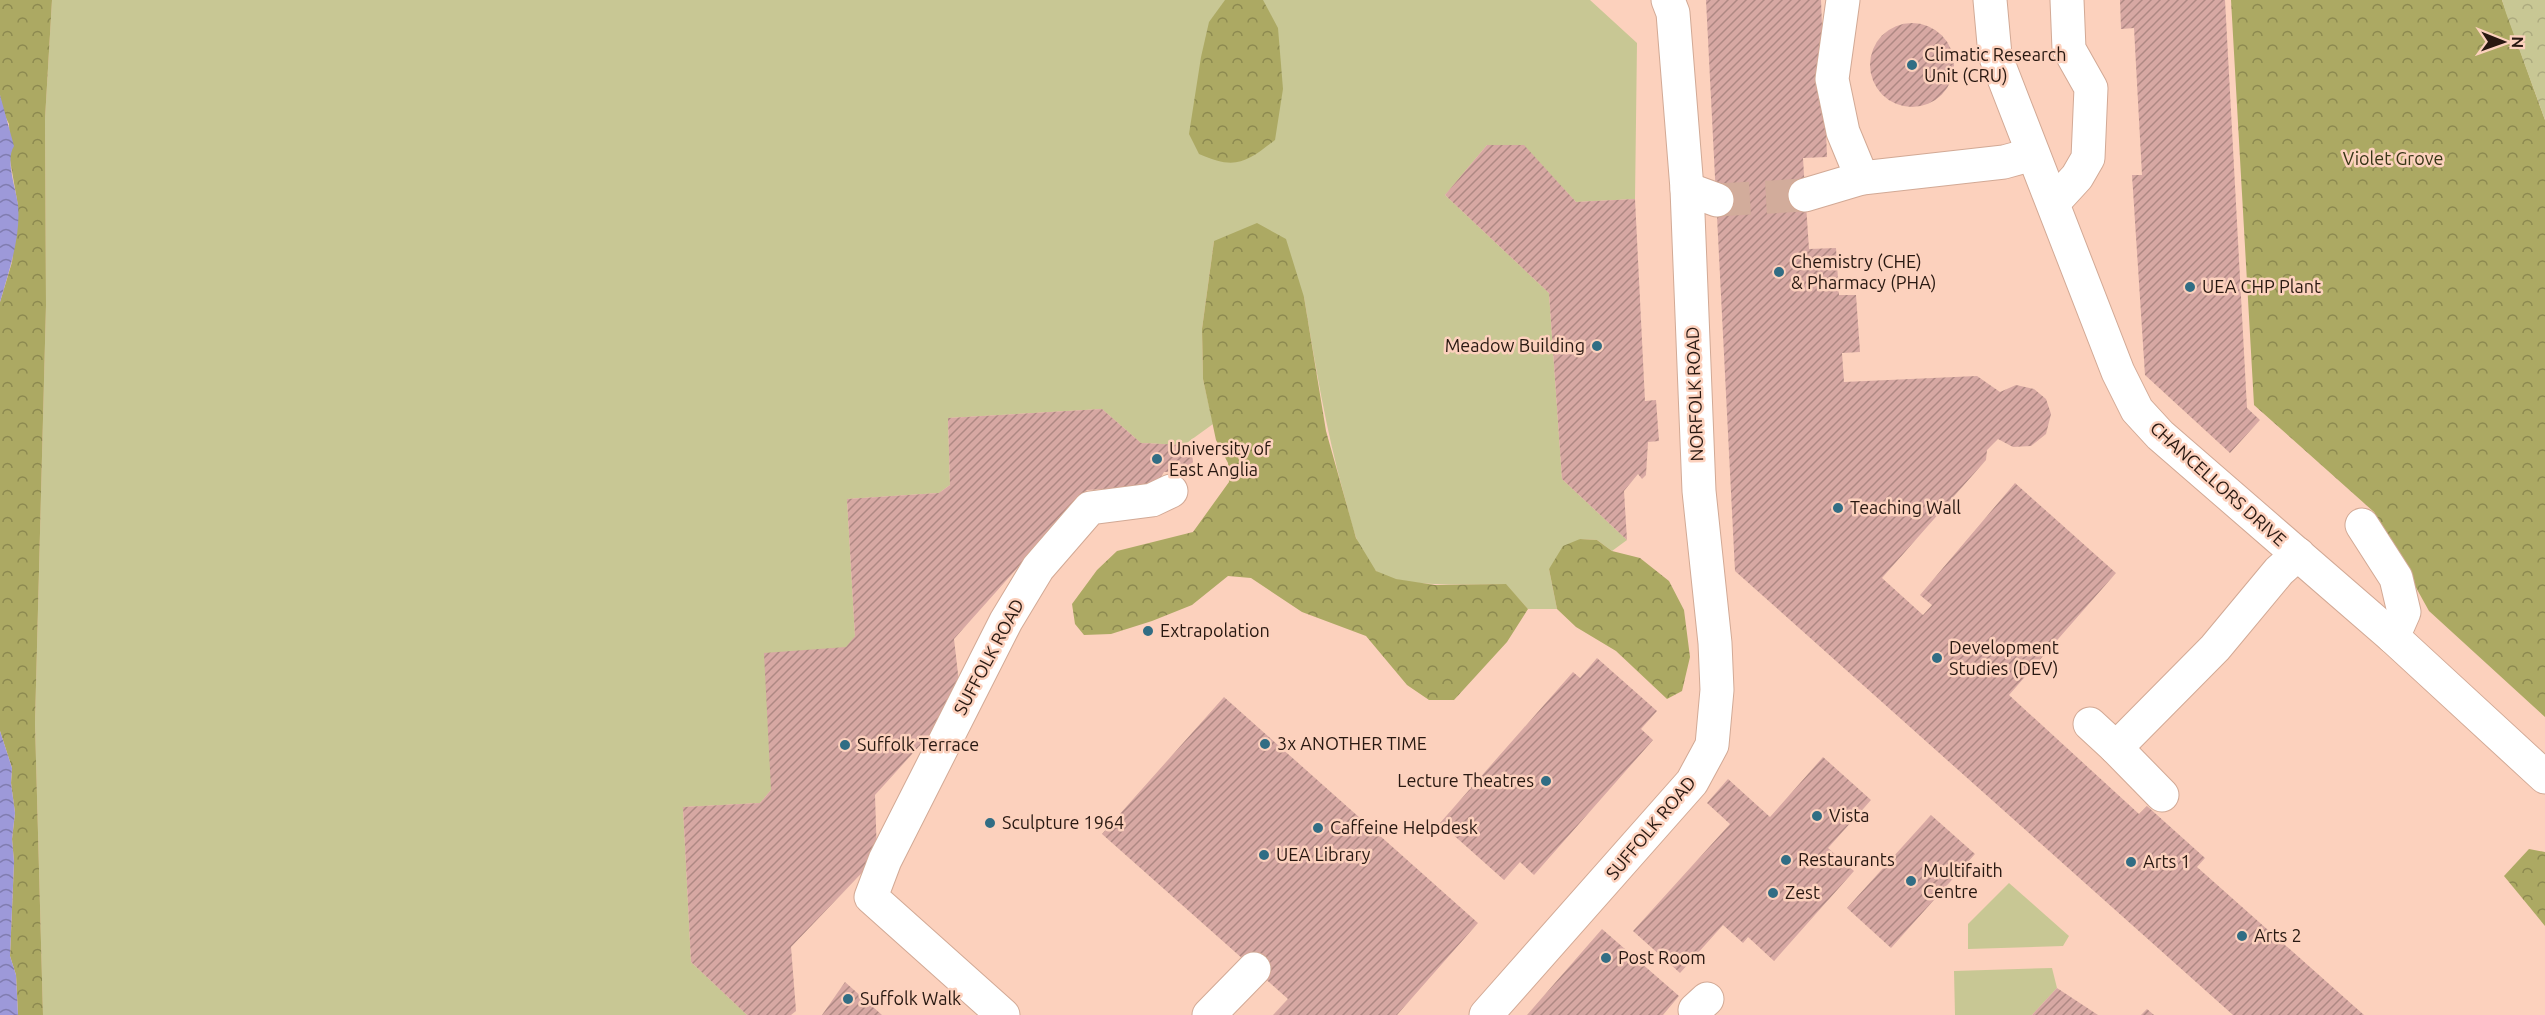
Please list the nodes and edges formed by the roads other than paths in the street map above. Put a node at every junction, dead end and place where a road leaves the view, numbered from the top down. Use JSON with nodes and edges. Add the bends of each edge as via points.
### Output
{"nodes":[{"id":1,"x":1668,"y":0,"type":"edge"},
{"id":2,"x":1843,"y":0,"type":"edge"},
{"id":3,"x":1990,"y":0,"type":"edge"},
{"id":4,"x":2067,"y":0,"type":"edge"},
{"id":5,"x":2032,"y":154,"type":"junction"},
{"id":6,"x":1862,"y":178,"type":"junction"},
{"id":7,"x":1805,"y":185,"type":"tunnel mouth"},
{"id":8,"x":2054,"y":201,"type":"junction"},
{"id":9,"x":1171,"y":491,"type":"dead end"},
{"id":10,"x":2362,"y":525,"type":"dead end"},
{"id":11,"x":2298,"y":554,"type":"junction"},
{"id":12,"x":1708,"y":599,"type":"joint"},
{"id":13,"x":2393,"y":636,"type":"junction"},
{"id":14,"x":2091,"y":724,"type":"dead end"},
{"id":15,"x":2116,"y":748,"type":"junction"},
{"id":16,"x":2545,"y":777,"type":"edge"},
{"id":17,"x":2162,"y":795,"type":"dead end"},
{"id":18,"x":1254,"y":969,"type":"dead end"},
{"id":19,"x":1003,"y":1015,"type":"edge"},
{"id":20,"x":1209,"y":1015,"type":"edge"},
{"id":21,"x":1486,"y":1015,"type":"edge"}],
"edges":[{"from":1,"to":12,"type":"lane","name":"NORFOLK ROAD","via":[[1707,190],[1699,491]]},
{"from":2,"to":6,"type":"lane","via":[[1832,79],[1843,132]]},
{"from":3,"to":5,"type":"lane","name":"CHANCELLORS DRIVE","via":[[1995,55]]},
{"from":4,"to":8,"type":"lane","via":[[2069,49],[2091,88],[2088,158],[2077,177]]},
{"from":5,"to":6,"type":"lane","via":[[2004,162]]},
{"from":5,"to":8,"type":"lane","name":"CHANCELLORS DRIVE"},
{"from":6,"to":7,"type":"lane"},
{"from":8,"to":11,"type":"lane","name":"CHANCELLORS DRIVE","via":[[2118,372],[2137,410],[2160,435]]},
{"from":9,"to":19,"type":"lane","name":"SUFFOLK ROAD","via":[[1152,500],[1090,508],[1038,568],[995,642],[885,860],[872,897]]},
{"from":10,"to":13,"type":"lane","via":[[2396,578],[2404,612]]},
{"from":11,"to":13,"type":"lane","name":"CHANCELLORS DRIVE"},
{"from":11,"to":15,"type":"lane","via":[[2215,648]]},
{"from":12,"to":21,"type":"lane","name":"SUFFOLK ROAD","via":[[1715,643],[1712,746],[1692,782]]},
{"from":13,"to":16,"type":"lane","name":"CHANCELLORS DRIVE"},
{"from":14,"to":15,"type":"lane"},
{"from":15,"to":17,"type":"lane"},
{"from":18,"to":20,"type":"lane"}]}
